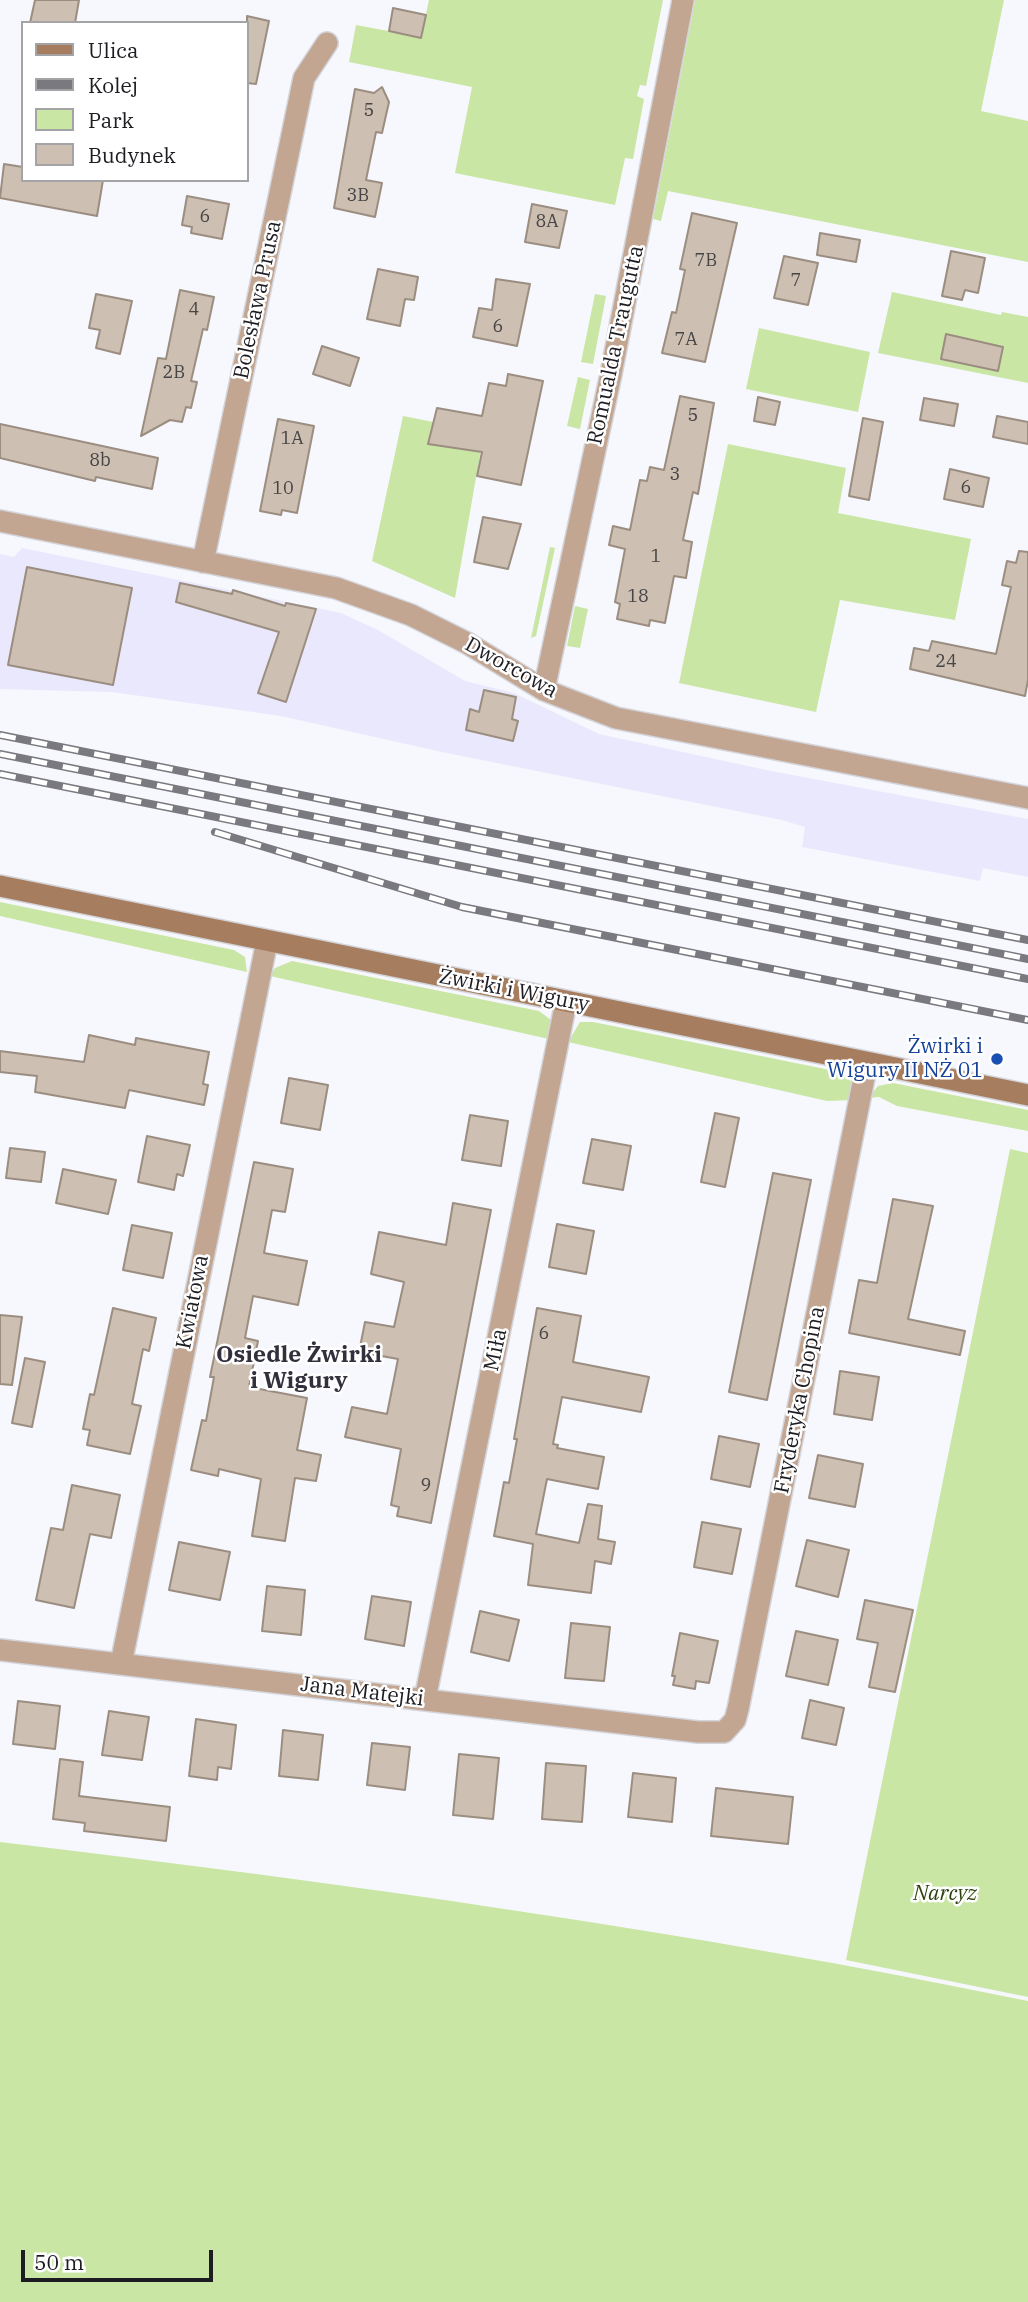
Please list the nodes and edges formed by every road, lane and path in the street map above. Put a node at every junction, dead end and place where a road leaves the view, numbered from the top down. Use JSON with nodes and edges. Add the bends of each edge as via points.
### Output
{"nodes":[{"id":1,"x":683,"y":0,"type":"edge"},
{"id":2,"x":327,"y":43,"type":"dead end"},
{"id":3,"x":0,"y":521,"type":"edge"},
{"id":4,"x":203,"y":562,"type":"junction"},
{"id":5,"x":544,"y":690,"type":"junction"},
{"id":6,"x":1028,"y":799,"type":"edge"},
{"id":7,"x":0,"y":886,"type":"edge"},
{"id":8,"x":267,"y":941,"type":"junction"},
{"id":9,"x":566,"y":1002,"type":"junction"},
{"id":10,"x":867,"y":1063,"type":"junction"},
{"id":11,"x":1028,"y":1095,"type":"edge"},
{"id":12,"x":0,"y":1650,"type":"edge"},
{"id":13,"x":121,"y":1664,"type":"junction"},
{"id":14,"x":425,"y":1699,"type":"junction"},
{"id":15,"x":724,"y":1732,"type":"joint"}],
"edges":[{"from":1,"to":5,"type":"street","name":"Romualda Traugutta"},
{"from":2,"to":4,"type":"street","name":"Bolesława Prusa","via":[[304,78]]},
{"from":3,"to":4,"type":"street","name":"Dworcowa"},
{"from":4,"to":5,"type":"street","name":"Dworcowa","via":[[373,599],[467,643]]},
{"from":5,"to":6,"type":"street","name":"Dworcowa","via":[[616,718]]},
{"from":7,"to":8,"type":"main road","name":"Żwirki i Wigury"},
{"from":8,"to":9,"type":"main road","name":"Żwirki i Wigury"},
{"from":8,"to":13,"type":"street","name":"Kwiatowa"},
{"from":9,"to":10,"type":"main road","name":"Żwirki i Wigury"},
{"from":9,"to":14,"type":"street","name":"Miła"},
{"from":10,"to":11,"type":"main road","name":"Żwirki i Wigury"},
{"from":10,"to":15,"type":"street","name":"Fryderyka Chopina","via":[[738,1709]]},
{"from":12,"to":13,"type":"street","name":"Jana Matejki"},
{"from":13,"to":14,"type":"street","name":"Jana Matejki"},
{"from":14,"to":15,"type":"street","name":"Jana Matejki"}]}
